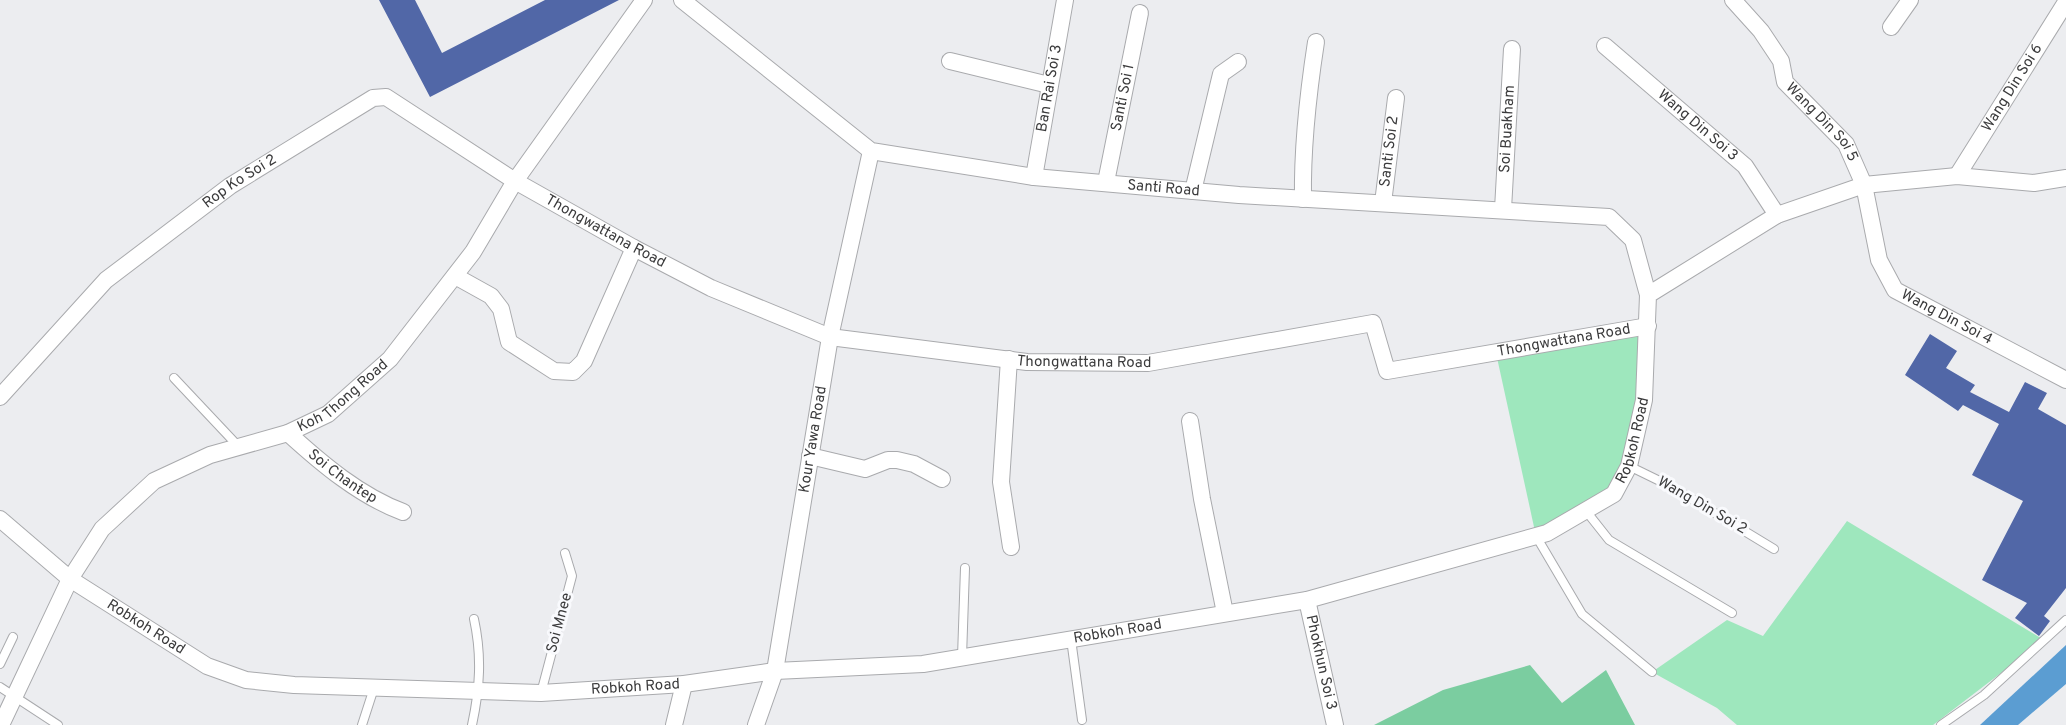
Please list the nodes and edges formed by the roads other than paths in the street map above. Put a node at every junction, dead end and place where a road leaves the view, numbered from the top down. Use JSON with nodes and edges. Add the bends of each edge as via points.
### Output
{"nodes":[{"id":1,"x":644,"y":0,"type":"edge"},
{"id":2,"x":682,"y":0,"type":"edge"},
{"id":3,"x":1065,"y":0,"type":"edge"},
{"id":4,"x":1733,"y":0,"type":"edge"},
{"id":5,"x":1910,"y":0,"type":"edge"},
{"id":6,"x":2066,"y":2,"type":"edge"},
{"id":7,"x":1140,"y":13,"type":"dead end"},
{"id":8,"x":1891,"y":27,"type":"dead end"},
{"id":9,"x":1316,"y":42,"type":"dead end"},
{"id":10,"x":1605,"y":46,"type":"dead end"},
{"id":11,"x":1512,"y":49,"type":"dead end"},
{"id":12,"x":950,"y":62,"type":"dead end"},
{"id":13,"x":1238,"y":62,"type":"dead end"},
{"id":14,"x":1049,"y":85,"type":"junction"},
{"id":15,"x":1396,"y":98,"type":"dead end"},
{"id":16,"x":871,"y":151,"type":"junction"},
{"id":17,"x":1957,"y":176,"type":"junction"},
{"id":18,"x":1034,"y":177,"type":"junction"},
{"id":19,"x":2066,"y":178,"type":"edge"},
{"id":20,"x":515,"y":181,"type":"junction"},
{"id":21,"x":1106,"y":182,"type":"junction"},
{"id":22,"x":1864,"y":185,"type":"junction"},
{"id":23,"x":1193,"y":191,"type":"junction"},
{"id":24,"x":1303,"y":199,"type":"junction"},
{"id":25,"x":1383,"y":203,"type":"junction"},
{"id":26,"x":1503,"y":209,"type":"junction"},
{"id":27,"x":1777,"y":215,"type":"junction"},
{"id":28,"x":634,"y":248,"type":"junction"},
{"id":29,"x":455,"y":276,"type":"junction"},
{"id":30,"x":1648,"y":295,"type":"junction"},
{"id":31,"x":1648,"y":326,"type":"junction"},
{"id":32,"x":830,"y":337,"type":"junction"},
{"id":33,"x":1009,"y":359,"type":"junction"},
{"id":34,"x":174,"y":378,"type":"dead end"},
{"id":35,"x":2066,"y":380,"type":"edge"},
{"id":36,"x":0,"y":398,"type":"edge"},
{"id":37,"x":1190,"y":422,"type":"dead end"},
{"id":38,"x":288,"y":433,"type":"junction"},
{"id":39,"x":239,"y":448,"type":"junction"},
{"id":40,"x":810,"y":456,"type":"junction"},
{"id":41,"x":1629,"y":466,"type":"junction"},
{"id":42,"x":942,"y":479,"type":"dead end"},
{"id":43,"x":1586,"y":511,"type":"junction"},
{"id":44,"x":404,"y":512,"type":"dead end"},
{"id":45,"x":0,"y":519,"type":"edge"},
{"id":46,"x":1536,"y":536,"type":"junction"},
{"id":47,"x":1011,"y":547,"type":"dead end"},
{"id":48,"x":1774,"y":549,"type":"dead end"},
{"id":49,"x":565,"y":553,"type":"dead end"},
{"id":50,"x":965,"y":568,"type":"dead end"},
{"id":51,"x":70,"y":579,"type":"junction"},
{"id":52,"x":1307,"y":600,"type":"junction"},
{"id":53,"x":1226,"y":613,"type":"junction"},
{"id":54,"x":1732,"y":613,"type":"dead end"},
{"id":55,"x":474,"y":619,"type":"dead end"},
{"id":56,"x":2066,"y":620,"type":"edge"},
{"id":57,"x":13,"y":637,"type":"dead end"},
{"id":58,"x":1071,"y":639,"type":"junction"},
{"id":59,"x":962,"y":657,"type":"junction"},
{"id":60,"x":0,"y":664,"type":"edge"},
{"id":61,"x":775,"y":671,"type":"junction"},
{"id":62,"x":1652,"y":672,"type":"dead end"},
{"id":63,"x":684,"y":684,"type":"junction"},
{"id":64,"x":374,"y":688,"type":"junction"},
{"id":65,"x":480,"y":691,"type":"junction"},
{"id":66,"x":541,"y":693,"type":"junction"},
{"id":67,"x":8,"y":696,"type":"edge"},
{"id":68,"x":1082,"y":720,"type":"dead end"},
{"id":69,"x":1,"y":725,"type":"edge"},
{"id":70,"x":58,"y":725,"type":"edge"},
{"id":71,"x":362,"y":725,"type":"edge"},
{"id":72,"x":472,"y":725,"type":"edge"},
{"id":73,"x":674,"y":725,"type":"edge"},
{"id":74,"x":756,"y":725,"type":"edge"},
{"id":75,"x":1335,"y":725,"type":"edge"},
{"id":76,"x":1941,"y":725,"type":"edge"}],
"edges":[{"from":1,"to":20,"type":"street","name":"Koh Thong Road"},
{"from":2,"to":16,"type":"street","name":"Santi Road"},
{"from":3,"to":14,"type":"street","name":"Ban Rai Soi 3"},
{"from":4,"to":22,"type":"street","name":"Wang Din Soi 5","via":[[1781,61],[1785,81],[1846,144]]},
{"from":5,"to":8,"type":"street"},
{"from":6,"to":17,"type":"street","name":"Wang Din Soi 6"},
{"from":7,"to":21,"type":"street","name":"Santi Soi 1"},
{"from":9,"to":24,"type":"street","via":[[1302,160]]},
{"from":10,"to":27,"type":"street","name":"Wang Din Soi 3","via":[[1745,166]]},
{"from":11,"to":26,"type":"street","name":"Soi Buakham"},
{"from":12,"to":14,"type":"street"},
{"from":13,"to":23,"type":"street","via":[[1221,74]]},
{"from":14,"to":18,"type":"street","name":"Ban Rai Soi 3"},
{"from":15,"to":25,"type":"street","name":"Santi Soi 2"},
{"from":16,"to":18,"type":"street","name":"Santi Road"},
{"from":16,"to":32,"type":"street","name":"Kour Yawa Road"},
{"from":17,"to":19,"type":"street","via":[[2034,183]]},
{"from":17,"to":22,"type":"street"},
{"from":18,"to":21,"type":"street","name":"Santi Road"},
{"from":20,"to":28,"type":"street","name":"Thongwattana Road"},
{"from":20,"to":29,"type":"street","name":"Koh Thong Road"},
{"from":20,"to":36,"type":"street","name":"Rop Ko Soi 2","via":[[386,97],[373,98],[230,186],[106,280]]},
{"from":21,"to":23,"type":"street","name":"Santi Road"},
{"from":22,"to":27,"type":"street"},
{"from":22,"to":35,"type":"street","name":"Wang Din Soi 4","via":[[1879,260],[1894,290]]},
{"from":23,"to":24,"type":"street","name":"Santi Road"},
{"from":24,"to":25,"type":"street","name":"Santi Road"},
{"from":25,"to":26,"type":"street","name":"Santi Road"},
{"from":26,"to":30,"type":"street","name":"Santi Road","via":[[1609,217],[1633,240]]},
{"from":27,"to":30,"type":"street"},
{"from":28,"to":29,"type":"street","via":[[584,361],[573,372],[555,371],[509,342],[501,309],[491,296]]},
{"from":28,"to":32,"type":"street","name":"Thongwattana Road","via":[[711,288]]},
{"from":29,"to":38,"type":"street","name":"Koh Thong Road","via":[[390,358],[328,414]]},
{"from":30,"to":31,"type":"street","name":"Robkoh Road"},
{"from":31,"to":33,"type":"street","name":"Thongwattana Road","via":[[1387,371],[1373,323],[1149,363]]},
{"from":31,"to":41,"type":"street","name":"Robkoh Road","via":[[1644,400]]},
{"from":32,"to":33,"type":"street","name":"Thongwattana Road"},
{"from":32,"to":40,"type":"street","name":"Kour Yawa Road"},
{"from":33,"to":47,"type":"street","via":[[1001,482]]},
{"from":34,"to":39,"type":"lane"},
{"from":37,"to":53,"type":"street"},
{"from":38,"to":39,"type":"street","name":"Koh Thong Road"},
{"from":38,"to":44,"type":"street","name":"Soi Chantep","via":[[358,489],[381,504]]},
{"from":39,"to":51,"type":"street","name":"Koh Thong Road","via":[[210,455],[154,481],[102,530]]},
{"from":40,"to":42,"type":"street","via":[[865,469],[897,460]]},
{"from":40,"to":61,"type":"street","name":"Kour Yawa Road"},
{"from":41,"to":43,"type":"street","name":"Robkoh Road","via":[[1614,494]]},
{"from":41,"to":48,"type":"lane","name":"Wang Din Soi 2"},
{"from":43,"to":46,"type":"street","name":"Robkoh Road"},
{"from":43,"to":54,"type":"lane","via":[[1609,540]]},
{"from":45,"to":51,"type":"street","name":"Robkoh Road"},
{"from":46,"to":52,"type":"street","name":"Robkoh Road"},
{"from":46,"to":62,"type":"lane","via":[[1582,614]]},
{"from":49,"to":66,"type":"lane","name":"Soi Mnee","via":[[572,576]]},
{"from":50,"to":59,"type":"lane"},
{"from":51,"to":64,"type":"street","name":"Robkoh Road","via":[[207,666],[246,680]]},
{"from":51,"to":67,"type":"street","name":"Koh Thong Road"},
{"from":52,"to":53,"type":"street","name":"Robkoh Road"},
{"from":52,"to":75,"type":"street","name":"Phokhun Soi 3"},
{"from":53,"to":58,"type":"street","name":"Robkoh Road"},
{"from":55,"to":65,"type":"lane","via":[[480,648]]},
{"from":56,"to":76,"type":"lane","via":[[1984,695]]},
{"from":57,"to":60,"type":"lane"},
{"from":58,"to":59,"type":"street","name":"Robkoh Road"},
{"from":58,"to":68,"type":"lane"},
{"from":59,"to":61,"type":"street","name":"Robkoh Road","via":[[923,664]]},
{"from":61,"to":63,"type":"street","name":"Robkoh Road"},
{"from":61,"to":74,"type":"street","name":"Kour Yawa Road"},
{"from":63,"to":66,"type":"street","name":"Robkoh Road"},
{"from":63,"to":73,"type":"street"},
{"from":64,"to":65,"type":"street","name":"Robkoh Road"},
{"from":64,"to":71,"type":"lane"},
{"from":65,"to":66,"type":"street","name":"Robkoh Road"},
{"from":65,"to":72,"type":"lane"},
{"from":67,"to":69,"type":"street","name":"Koh Thong Road"},
{"from":67,"to":70,"type":"lane"}]}
